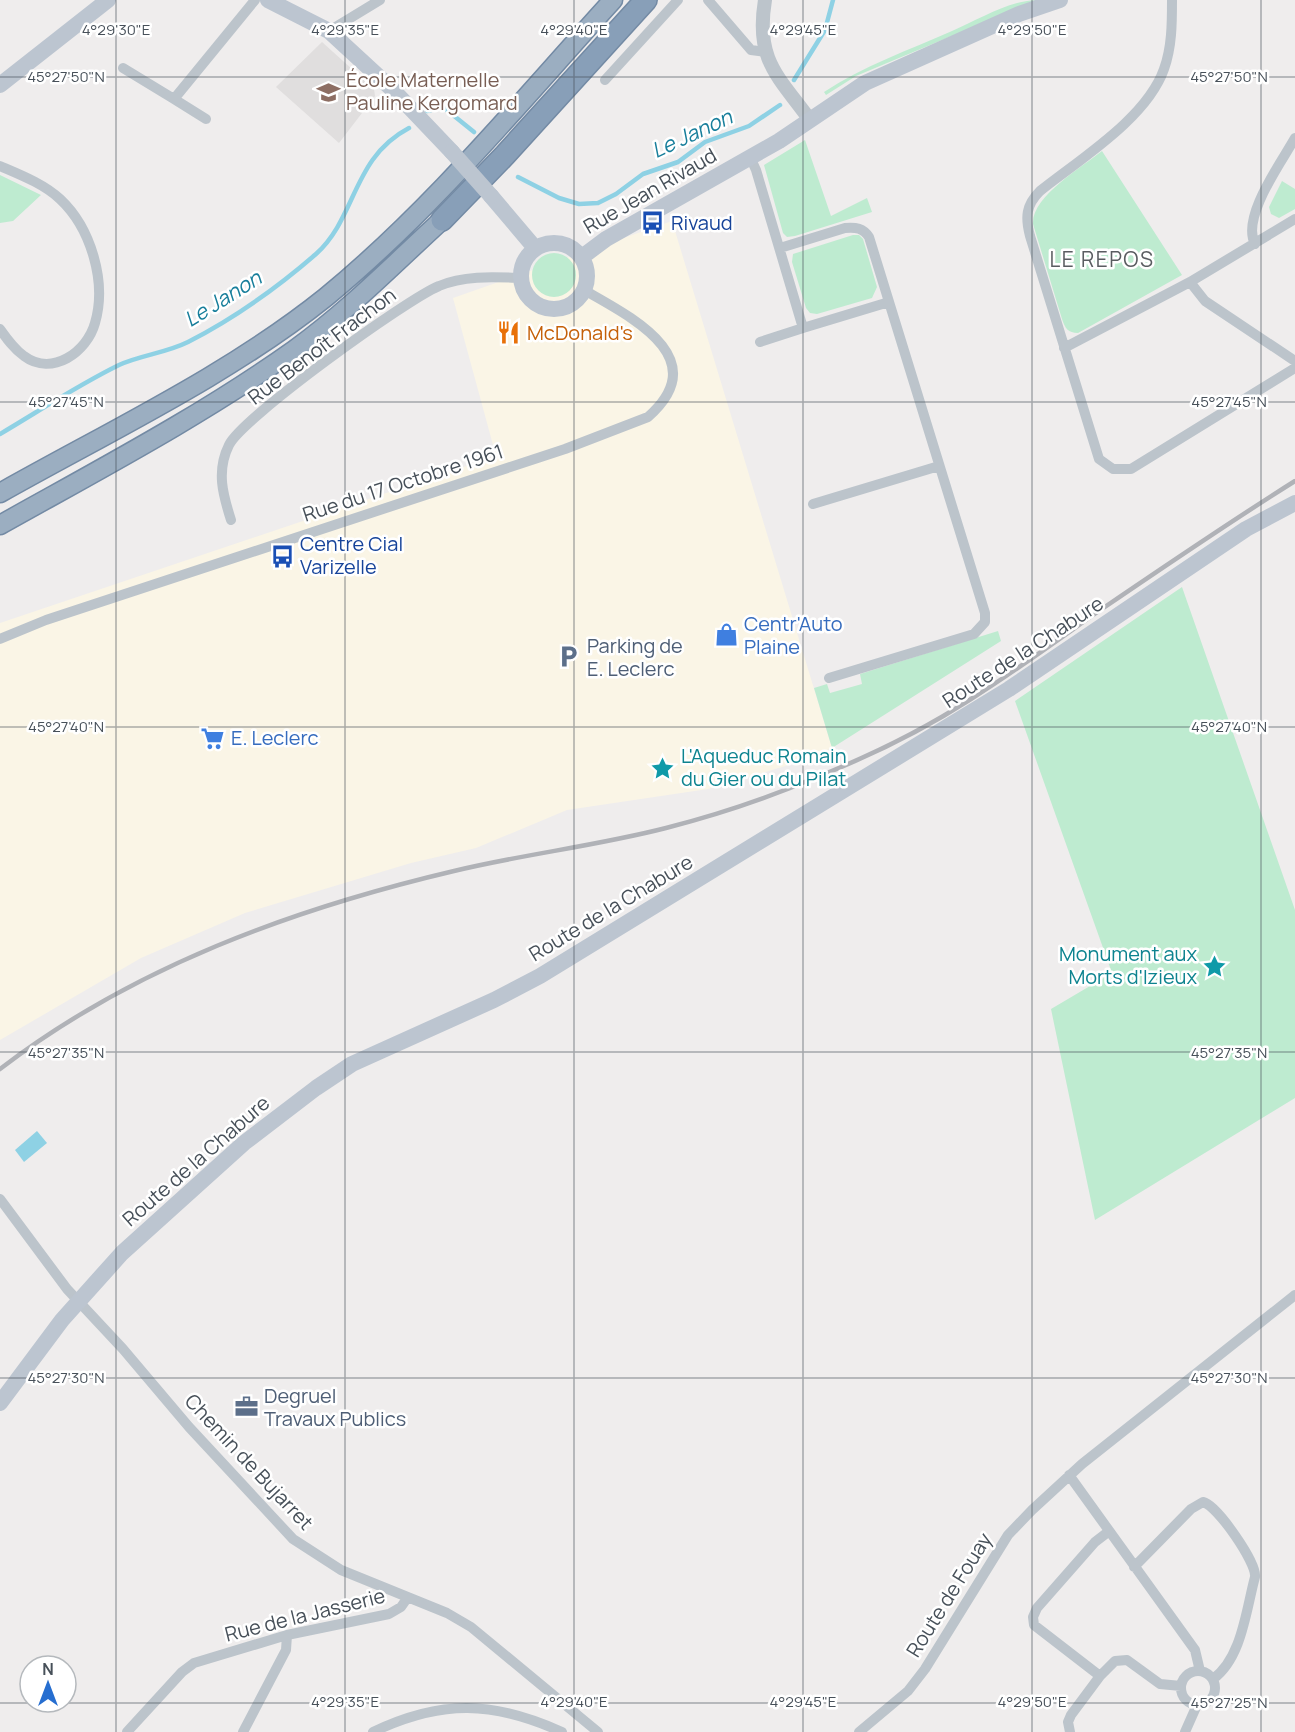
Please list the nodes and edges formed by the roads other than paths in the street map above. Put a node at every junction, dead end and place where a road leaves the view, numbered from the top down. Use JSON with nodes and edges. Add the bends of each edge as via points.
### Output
{"nodes":[{"id":1,"x":108,"y":0,"type":"edge"},
{"id":2,"x":255,"y":0,"type":"edge"},
{"id":3,"x":268,"y":0,"type":"edge"},
{"id":4,"x":380,"y":0,"type":"edge"},
{"id":5,"x":613,"y":0,"type":"edge"},
{"id":6,"x":646,"y":0,"type":"edge"},
{"id":7,"x":678,"y":0,"type":"edge"},
{"id":8,"x":708,"y":0,"type":"edge"},
{"id":9,"x":765,"y":0,"type":"edge"},
{"id":10,"x":1060,"y":0,"type":"edge"},
{"id":11,"x":1172,"y":0,"type":"edge"},
{"id":12,"x":329,"y":31,"type":"junction"},
{"id":13,"x":766,"y":52,"type":"junction"},
{"id":14,"x":123,"y":68,"type":"dead end"},
{"id":15,"x":605,"y":80,"type":"dead end"},
{"id":16,"x":1,"y":83,"type":"edge"},
{"id":17,"x":174,"y":99,"type":"junction"},
{"id":18,"x":206,"y":119,"type":"dead end"},
{"id":19,"x":810,"y":120,"type":"junction"},
{"id":20,"x":1295,"y":138,"type":"edge"},
{"id":21,"x":750,"y":157,"type":"junction"},
{"id":22,"x":0,"y":166,"type":"edge"},
{"id":23,"x":442,"y":219,"type":"joint"},
{"id":24,"x":1295,"y":219,"type":"edge"},
{"id":25,"x":1255,"y":244,"type":"junction"},
{"id":26,"x":535,"y":248,"type":"junction"},
{"id":27,"x":780,"y":248,"type":"junction"},
{"id":28,"x":582,"y":256,"type":"junction"},
{"id":29,"x":521,"y":278,"type":"junction"},
{"id":30,"x":1190,"y":282,"type":"junction"},
{"id":31,"x":584,"y":290,"type":"junction"},
{"id":32,"x":889,"y":302,"type":"junction"},
{"id":33,"x":803,"y":328,"type":"junction"},
{"id":34,"x":0,"y":329,"type":"edge"},
{"id":35,"x":760,"y":342,"type":"dead end"},
{"id":36,"x":1064,"y":348,"type":"junction"},
{"id":37,"x":1295,"y":361,"type":"edge"},
{"id":38,"x":1295,"y":368,"type":"edge"},
{"id":39,"x":939,"y":466,"type":"junction"},
{"id":40,"x":0,"y":493,"type":"edge"},
{"id":41,"x":1295,"y":503,"type":"edge"},
{"id":42,"x":813,"y":504,"type":"dead end"},
{"id":43,"x":231,"y":520,"type":"dead end"},
{"id":44,"x":0,"y":525,"type":"edge"},
{"id":45,"x":0,"y":639,"type":"edge"},
{"id":46,"x":829,"y":678,"type":"dead end"},
{"id":47,"x":0,"y":1199,"type":"edge"},
{"id":48,"x":1295,"y":1295,"type":"edge"},
{"id":49,"x":78,"y":1301,"type":"junction"},
{"id":50,"x":0,"y":1403,"type":"edge"},
{"id":51,"x":1069,"y":1475,"type":"junction"},
{"id":52,"x":1108,"y":1532,"type":"junction"},
{"id":53,"x":1134,"y":1567,"type":"junction"},
{"id":54,"x":408,"y":1597,"type":"junction"},
{"id":55,"x":287,"y":1635,"type":"junction"},
{"id":56,"x":1200,"y":1671,"type":"junction"},
{"id":57,"x":1100,"y":1676,"type":"junction"},
{"id":58,"x":1213,"y":1678,"type":"junction"},
{"id":59,"x":1181,"y":1686,"type":"junction"},
{"id":60,"x":1197,"y":1705,"type":"junction"},
{"id":61,"x":128,"y":1732,"type":"edge"},
{"id":62,"x":243,"y":1732,"type":"edge"},
{"id":63,"x":373,"y":1732,"type":"edge"},
{"id":64,"x":562,"y":1732,"type":"edge"},
{"id":65,"x":598,"y":1732,"type":"edge"},
{"id":66,"x":859,"y":1732,"type":"edge"},
{"id":67,"x":1070,"y":1732,"type":"edge"},
{"id":68,"x":1185,"y":1732,"type":"edge"}],
"edges":[{"from":1,"to":16,"type":"main road"},
{"from":2,"to":17,"type":"street"},
{"from":3,"to":12,"type":"main road"},
{"from":4,"to":12,"type":"street"},
{"from":5,"to":40,"type":"highway","via":[[410,220],[325,298],[205,378]]},
{"from":6,"to":23,"type":"highway"},
{"from":7,"to":15,"type":"street"},
{"from":8,"to":13,"type":"street","via":[[751,50]]},
{"from":9,"to":13,"type":"street","via":[[762,16]]},
{"from":10,"to":19,"type":"main road","name":"Rue Jean Rivaud","via":[[888,71],[845,94]]},
{"from":11,"to":36,"type":"street","via":[[1169,52],[1153,90],[1122,125],[1040,191],[1027,211],[1030,236]]},
{"from":12,"to":26,"type":"main road","bridge":true,"via":[[452,152]]},
{"from":13,"to":19,"type":"street","via":[[778,80]]},
{"from":14,"to":17,"type":"street"},
{"from":17,"to":18,"type":"street"},
{"from":19,"to":21,"type":"main road","name":"Rue Jean Rivaud"},
{"from":20,"to":25,"type":"street","via":[[1252,219],[1251,237]]},
{"from":21,"to":27,"type":"street"},
{"from":21,"to":28,"type":"main road","name":"Rue Jean Rivaud"},
{"from":22,"to":34,"type":"street","via":[[37,183],[72,212],[90,246],[98,306],[95,324],[81,349],[59,362],[37,363],[26,357]]},
{"from":23,"to":44,"type":"highway","via":[[297,348],[215,404]]},
{"from":24,"to":25,"type":"street"},
{"from":25,"to":30,"type":"street"},
{"from":26,"to":28,"type":"main road","via":[[565,244]]},
{"from":26,"to":29,"type":"main road","via":[[527,256]]},
{"from":27,"to":32,"type":"street","via":[[845,228],[865,231]]},
{"from":27,"to":33,"type":"street"},
{"from":28,"to":31,"type":"main road","via":[[588,273]]},
{"from":29,"to":31,"type":"main road","via":[[529,298],[548,309],[569,306]]},
{"from":29,"to":43,"type":"street","name":"Rue Benoît Frachon","via":[[457,280],[422,295],[283,395],[236,434],[226,452],[221,476]]},
{"from":30,"to":36,"type":"street"},
{"from":30,"to":37,"type":"street","via":[[1205,301]]},
{"from":31,"to":45,"type":"street","name":"Rue du 17 Octobre 1961","via":[[642,324],[666,349],[672,380],[659,408],[648,417],[554,452],[46,620]]},
{"from":32,"to":33,"type":"street"},
{"from":32,"to":39,"type":"street"},
{"from":33,"to":35,"type":"street"},
{"from":36,"to":38,"type":"street","via":[[1099,459],[1122,471]]},
{"from":39,"to":42,"type":"street"},
{"from":39,"to":46,"type":"street","via":[[986,613],[985,622],[974,634]]},
{"from":41,"to":49,"type":"main road","name":"Route de la Chabure","via":[[1246,529],[1009,689],[540,976],[333,1075],[244,1143],[122,1253]]},
{"from":47,"to":49,"type":"street","name":"Chemin de Bujarret"},
{"from":48,"to":51,"type":"street","name":"Route de Fouay"},
{"from":49,"to":50,"type":"main road","name":"Route de la Chabure"},
{"from":49,"to":54,"type":"street","name":"Chemin de Bujarret","via":[[293,1539],[340,1570]]},
{"from":51,"to":52,"type":"street"},
{"from":51,"to":66,"type":"street","name":"Route de Fouay","via":[[1008,1535],[908,1691]]},
{"from":52,"to":53,"type":"street"},
{"from":52,"to":57,"type":"street","via":[[1095,1542],[1033,1617],[1037,1629]]},
{"from":53,"to":56,"type":"street","via":[[1195,1650]]},
{"from":53,"to":58,"type":"street","via":[[1191,1509],[1203,1502],[1213,1508],[1250,1558],[1255,1577],[1234,1651],[1227,1667]]},
{"from":54,"to":55,"type":"street","name":"Rue de la Jasserie","via":[[402,1607],[389,1614]]},
{"from":54,"to":65,"type":"street","name":"Chemin de Bujarret","via":[[471,1627]]},
{"from":55,"to":61,"type":"street","name":"Rue de la Jasserie","via":[[188,1666]]},
{"from":55,"to":62,"type":"street","via":[[286,1650]]},
{"from":56,"to":58,"type":"street"},
{"from":56,"to":59,"type":"street","via":[[1185,1677]]},
{"from":57,"to":59,"type":"street","via":[[1115,1661],[1126,1660],[1161,1684]]},
{"from":57,"to":67,"type":"street","via":[[1071,1715]]},
{"from":58,"to":60,"type":"street","via":[[1214,1696]]},
{"from":59,"to":60,"type":"street","via":[[1184,1696]]},
{"from":60,"to":68,"type":"street"},
{"from":63,"to":64,"type":"street","via":[[429,1711],[460,1708],[507,1711]]}]}
